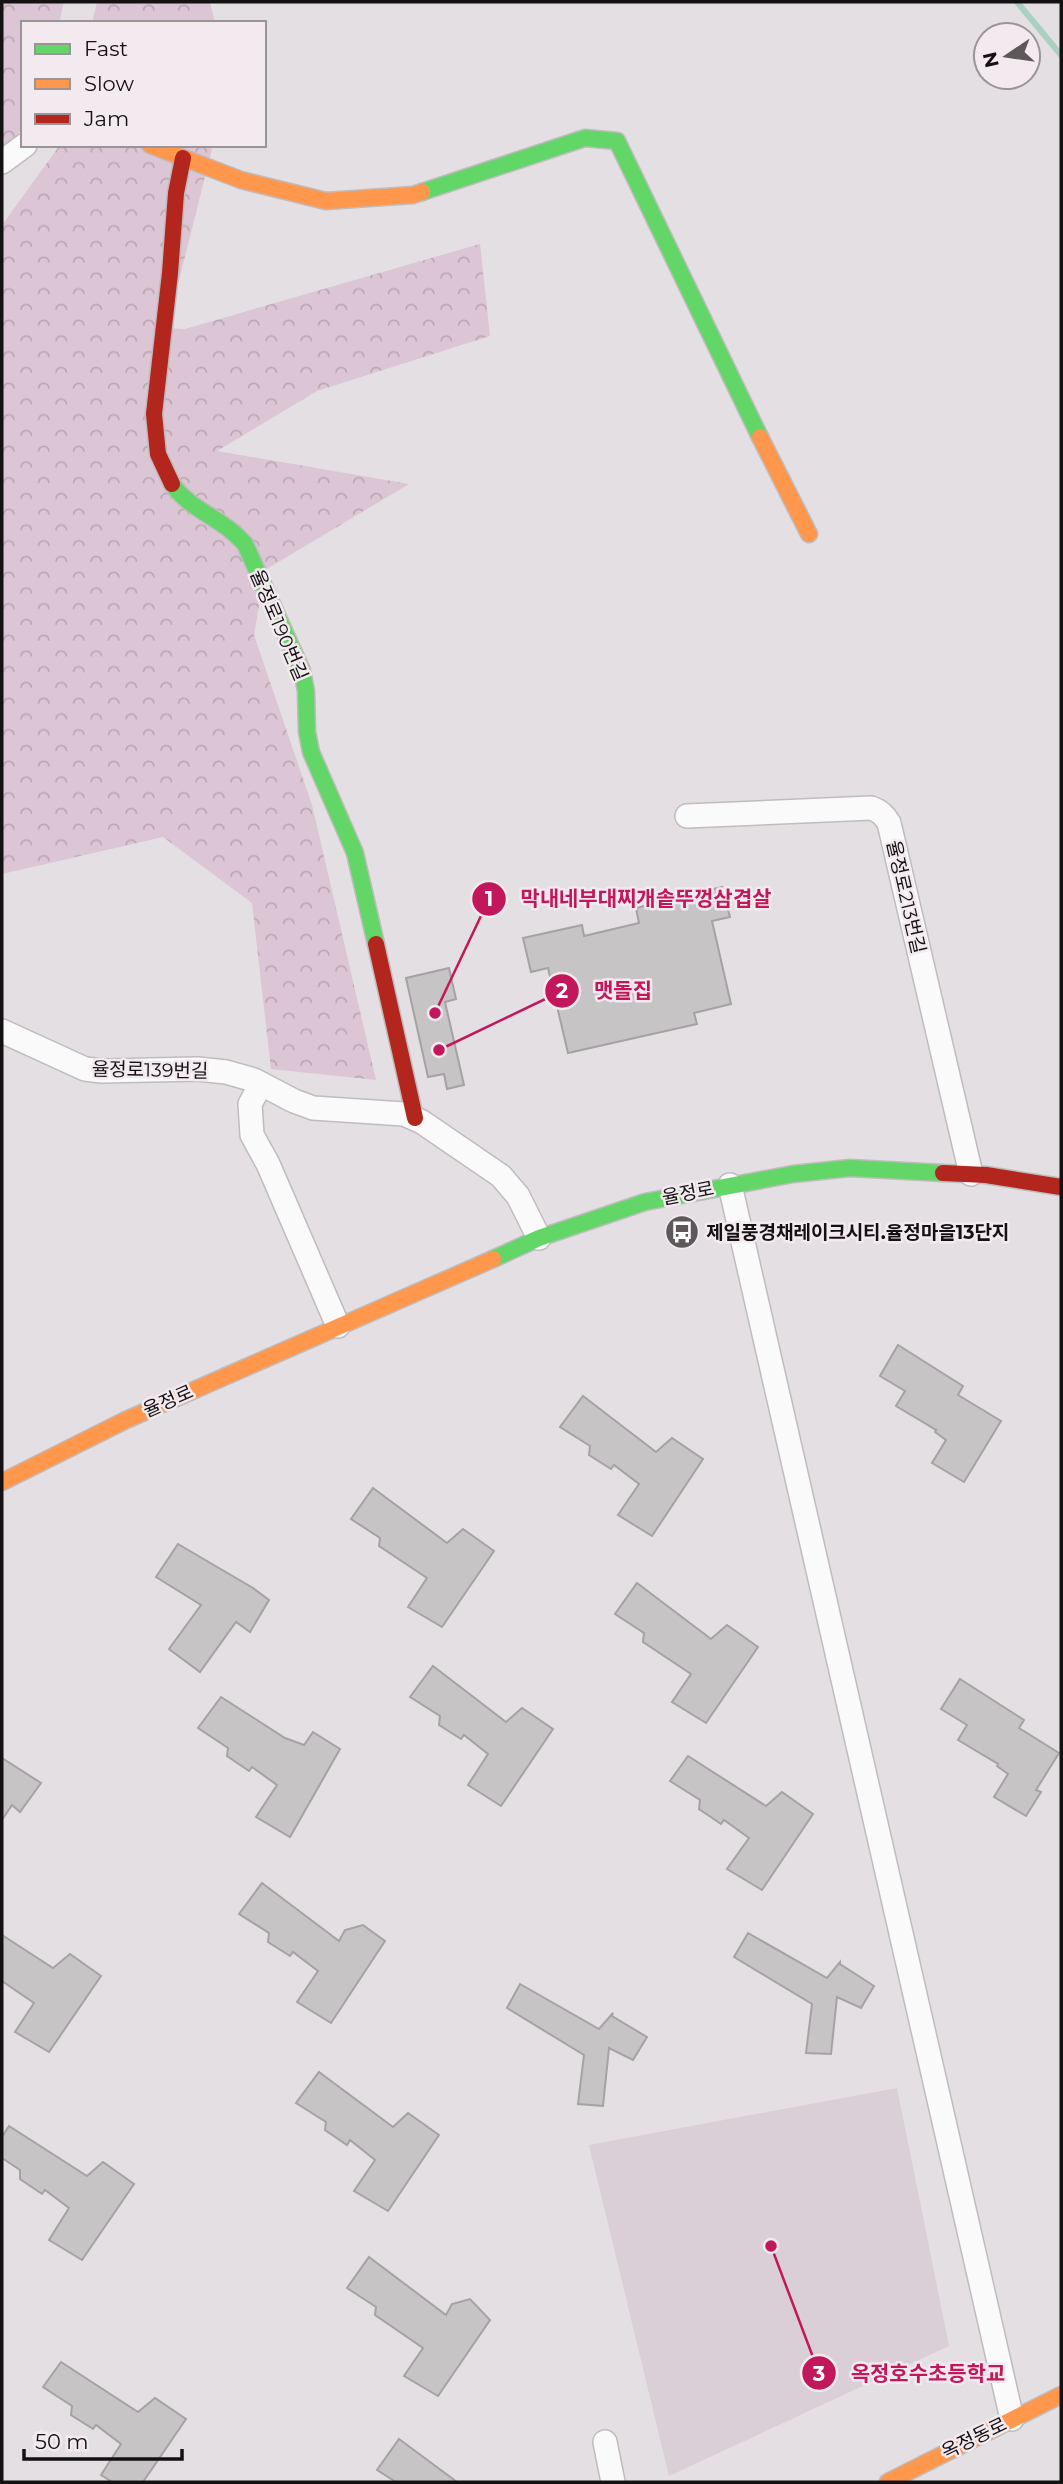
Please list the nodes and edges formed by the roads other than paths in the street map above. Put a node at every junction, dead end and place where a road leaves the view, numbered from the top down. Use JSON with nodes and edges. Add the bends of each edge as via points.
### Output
{"nodes":[{"id":1,"x":22,"y":147,"type":"edge"},
{"id":2,"x":155,"y":147,"type":"edge"},
{"id":3,"x":183,"y":158,"type":"junction"},
{"id":4,"x":2,"y":162,"type":"edge"},
{"id":5,"x":809,"y":534,"type":"dead end"},
{"id":6,"x":687,"y":816,"type":"dead end"},
{"id":7,"x":2,"y":1031,"type":"edge"},
{"id":8,"x":261,"y":1084,"type":"junction"},
{"id":9,"x":415,"y":1118,"type":"junction"},
{"id":10,"x":971,"y":1174,"type":"junction"},
{"id":11,"x":730,"y":1185,"type":"junction"},
{"id":12,"x":1061,"y":1187,"type":"edge"},
{"id":13,"x":539,"y":1238,"type":"junction"},
{"id":14,"x":338,"y":1326,"type":"junction"},
{"id":15,"x":2,"y":1482,"type":"edge"},
{"id":16,"x":1061,"y":2395,"type":"edge"},
{"id":17,"x":1012,"y":2420,"type":"junction"},
{"id":18,"x":605,"y":2442,"type":"dead end"},
{"id":19,"x":614,"y":2482,"type":"edge"},
{"id":20,"x":888,"y":2482,"type":"edge"}],
"edges":[{"from":1,"to":4,"type":"street"},
{"from":2,"to":3,"type":"street"},
{"from":3,"to":5,"type":"street","via":[[241,180],[327,201],[413,195],[585,138],[617,141]]},
{"from":3,"to":9,"type":"street","name":"율정로190번길","via":[[153,414],[157,455],[180,494],[245,544],[302,671],[310,752],[355,853]]},
{"from":6,"to":10,"type":"street","name":"율정로213번길","via":[[871,808],[885,816]]},
{"from":7,"to":8,"type":"street","name":"율정로139번길","via":[[85,1069],[198,1069],[226,1072]]},
{"from":8,"to":9,"type":"street","name":"율정로139번길","via":[[313,1108]]},
{"from":8,"to":14,"type":"street","via":[[250,1104],[252,1135]]},
{"from":9,"to":13,"type":"street","name":"율정로139번길","via":[[501,1176],[518,1196]]},
{"from":10,"to":11,"type":"street","name":"율정로","via":[[850,1168]]},
{"from":10,"to":12,"type":"street","name":"율정로"},
{"from":11,"to":13,"type":"street","name":"율정로","via":[[645,1202]]},
{"from":11,"to":17,"type":"street"},
{"from":13,"to":14,"type":"street","name":"율정로"},
{"from":14,"to":15,"type":"street","name":"율정로","via":[[126,1420]]},
{"from":16,"to":17,"type":"street","name":"옥정동로"},
{"from":17,"to":20,"type":"street","name":"옥정동로"},
{"from":18,"to":19,"type":"street"}]}
